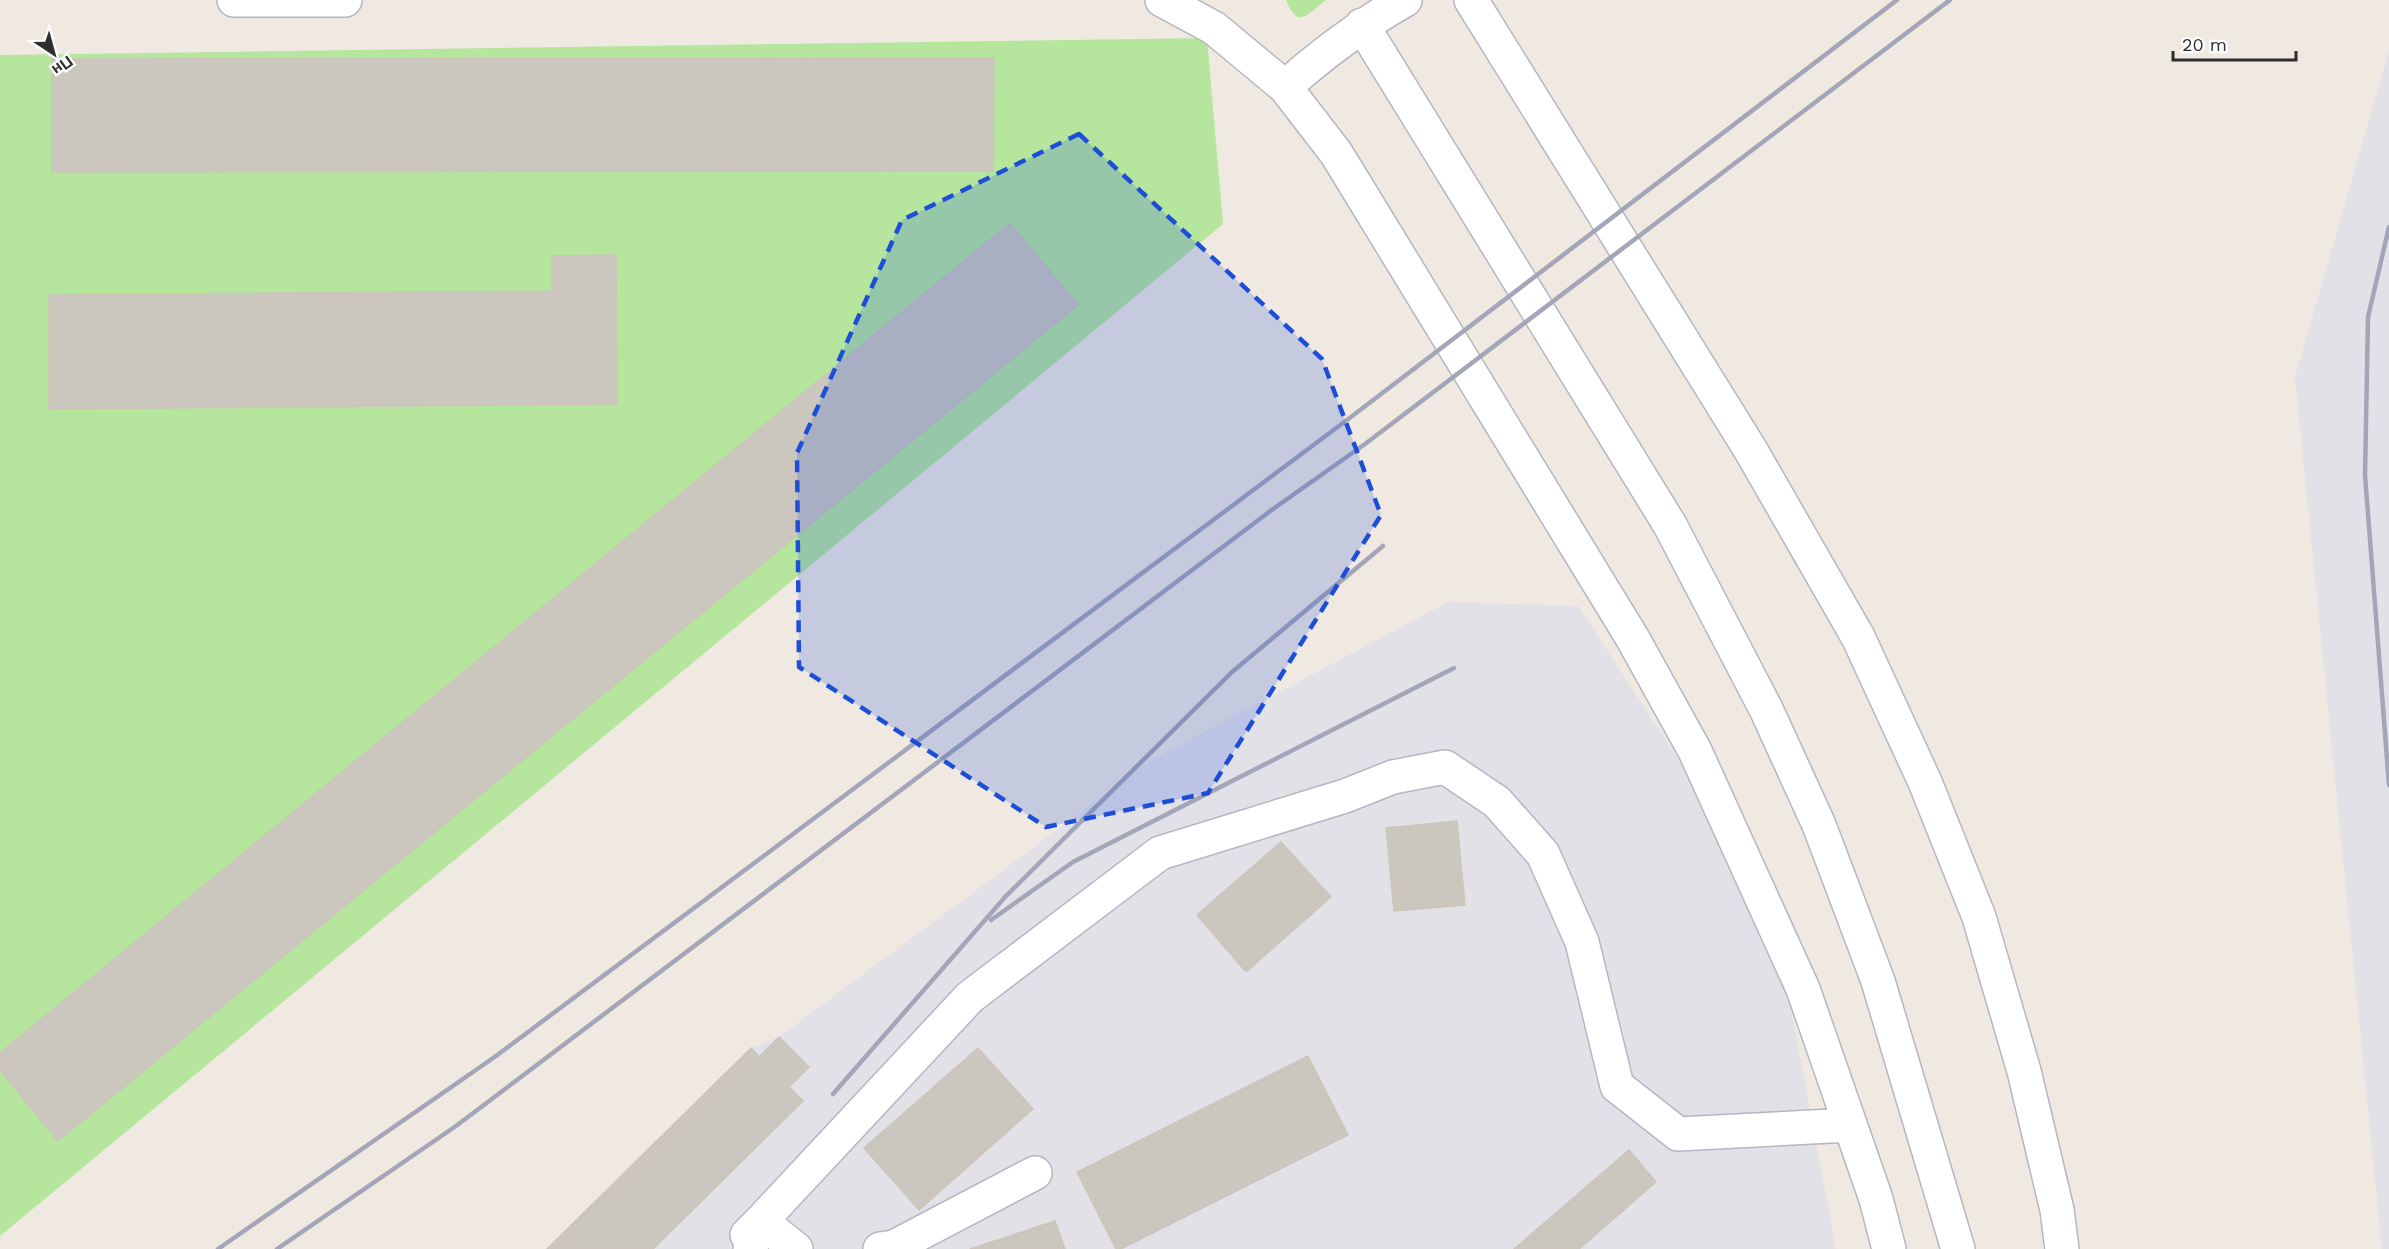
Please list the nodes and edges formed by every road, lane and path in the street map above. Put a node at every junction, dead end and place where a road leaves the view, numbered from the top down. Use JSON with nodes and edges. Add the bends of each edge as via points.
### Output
{"nodes":[{"id":1,"x":234,"y":0,"type":"edge"},
{"id":2,"x":283,"y":0,"type":"edge"},
{"id":3,"x":345,"y":0,"type":"edge"},
{"id":4,"x":1162,"y":0,"type":"edge"},
{"id":5,"x":1405,"y":0,"type":"edge"},
{"id":6,"x":1471,"y":0,"type":"edge"},
{"id":7,"x":1362,"y":25,"type":"junction"},
{"id":8,"x":1284,"y":87,"type":"junction"},
{"id":9,"x":1850,"y":1125,"type":"junction"},
{"id":10,"x":1035,"y":1173,"type":"dead end"},
{"id":11,"x":756,"y":1235,"type":"edge"},
{"id":12,"x":733,"y":1249,"type":"edge"},
{"id":13,"x":796,"y":1249,"type":"edge"},
{"id":14,"x":880,"y":1249,"type":"edge"},
{"id":15,"x":1888,"y":1249,"type":"edge"},
{"id":16,"x":1958,"y":1249,"type":"edge"},
{"id":17,"x":2062,"y":1249,"type":"edge"}],
"edges":[{"from":1,"to":2,"type":"street"},
{"from":2,"to":3,"type":"street"},
{"from":4,"to":8,"type":"street","via":[[1214,28]]},
{"from":5,"to":7,"type":"street"},
{"from":6,"to":17,"type":"street","via":[[1750,449],[1858,637],[1925,782],[1979,917],[2024,1071],[2057,1210]]},
{"from":7,"to":8,"type":"street"},
{"from":7,"to":16,"type":"street","via":[[1670,525],[1766,709],[1819,825],[1878,981]]},
{"from":8,"to":9,"type":"street","via":[[1336,153],[1633,639],[1695,751],[1803,988]]},
{"from":9,"to":11,"type":"street","via":[[1678,1134],[1617,1086],[1582,942],[1543,854],[1497,802],[1445,766],[1393,777],[1345,796],[1160,853],[970,997]]},
{"from":9,"to":15,"type":"street","via":[[1876,1199]]},
{"from":10,"to":14,"type":"street","via":[[894,1247]]},
{"from":11,"to":12,"type":"street"},
{"from":11,"to":13,"type":"street"}]}
